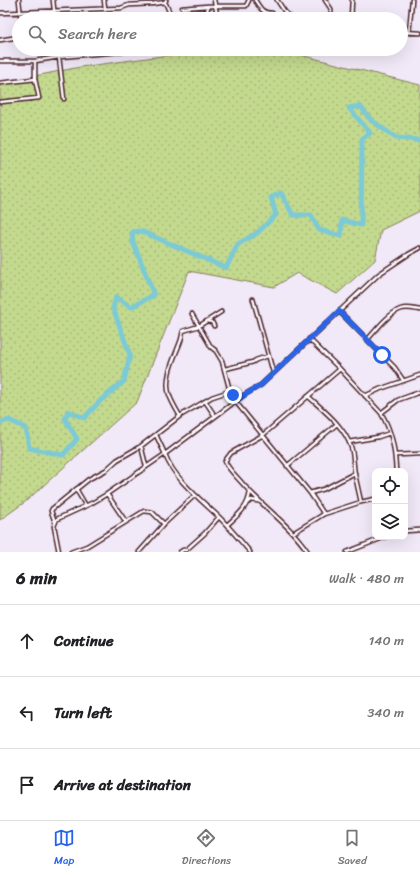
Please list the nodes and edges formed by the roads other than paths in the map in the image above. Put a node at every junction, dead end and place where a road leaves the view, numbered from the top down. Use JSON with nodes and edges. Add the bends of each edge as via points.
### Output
{"nodes":[{"id":1,"x":19,"y":0,"type":"edge"},
{"id":2,"x":53,"y":0,"type":"edge"},
{"id":3,"x":104,"y":0,"type":"edge"},
{"id":4,"x":214,"y":0,"type":"edge"},
{"id":5,"x":249,"y":0,"type":"edge"},
{"id":6,"x":254,"y":0,"type":"edge"},
{"id":7,"x":277,"y":0,"type":"edge"},
{"id":8,"x":325,"y":0,"type":"edge"},
{"id":9,"x":352,"y":0,"type":"edge"},
{"id":10,"x":412,"y":0,"type":"edge"},
{"id":11,"x":166,"y":1,"type":"edge"},
{"id":12,"x":208,"y":6,"type":"junction"},
{"id":13,"x":215,"y":6,"type":"junction"},
{"id":14,"x":105,"y":8,"type":"junction"},
{"id":15,"x":182,"y":8,"type":"dead end"},
{"id":16,"x":54,"y":11,"type":"junction"},
{"id":17,"x":20,"y":12,"type":"edge"},
{"id":18,"x":37,"y":12,"type":"edge"},
{"id":19,"x":169,"y":12,"type":"edge"},
{"id":20,"x":207,"y":12,"type":"edge"},
{"id":21,"x":217,"y":12,"type":"edge"},
{"id":22,"x":264,"y":12,"type":"edge"},
{"id":23,"x":285,"y":12,"type":"edge"},
{"id":24,"x":331,"y":12,"type":"edge"},
{"id":25,"x":351,"y":12,"type":"edge"},
{"id":26,"x":0,"y":13,"type":"edge"},
{"id":27,"x":12,"y":13,"type":"edge"},
{"id":28,"x":409,"y":33,"type":"joint"},
{"id":29,"x":420,"y":33,"type":"edge"},
{"id":30,"x":12,"y":38,"type":"edge"},
{"id":31,"x":0,"y":40,"type":"edge"},
{"id":32,"x":70,"y":56,"type":"edge"},
{"id":33,"x":60,"y":57,"type":"junction"},
{"id":34,"x":35,"y":60,"type":"junction"},
{"id":35,"x":0,"y":61,"type":"edge"},
{"id":36,"x":35,"y":79,"type":"junction"},
{"id":37,"x":0,"y":83,"type":"edge"},
{"id":38,"x":64,"y":99,"type":"dead end"},
{"id":39,"x":0,"y":102,"type":"edge"},
{"id":40,"x":420,"y":248,"type":"edge"},
{"id":41,"x":253,"y":299,"type":"dead end"},
{"id":42,"x":420,"y":310,"type":"edge"},
{"id":43,"x":339,"y":311,"type":"junction"},
{"id":44,"x":221,"y":312,"type":"dead end"},
{"id":45,"x":192,"y":314,"type":"dead end"},
{"id":46,"x":206,"y":321,"type":"junction"},
{"id":47,"x":199,"y":326,"type":"junction"},
{"id":48,"x":214,"y":326,"type":"dead end"},
{"id":49,"x":309,"y":339,"type":"junction"},
{"id":50,"x":368,"y":340,"type":"junction"},
{"id":51,"x":268,"y":356,"type":"junction"},
{"id":52,"x":225,"y":368,"type":"junction"},
{"id":53,"x":340,"y":369,"type":"junction"},
{"id":54,"x":273,"y":372,"type":"junction"},
{"id":55,"x":420,"y":375,"type":"edge"},
{"id":56,"x":403,"y":380,"type":"junction"},
{"id":57,"x":230,"y":391,"type":"junction"},
{"id":58,"x":420,"y":392,"type":"edge"},
{"id":59,"x":308,"y":396,"type":"junction"},
{"id":60,"x":365,"y":396,"type":"junction"},
{"id":61,"x":205,"y":401,"type":"junction"},
{"id":62,"x":235,"y":401,"type":"junction"},
{"id":63,"x":381,"y":414,"type":"junction"},
{"id":64,"x":180,"y":416,"type":"junction"},
{"id":65,"x":215,"y":416,"type":"junction"},
{"id":66,"x":337,"y":424,"type":"junction"},
{"id":67,"x":390,"y":433,"type":"junction"},
{"id":68,"x":156,"y":435,"type":"junction"},
{"id":69,"x":263,"y":435,"type":"junction"},
{"id":70,"x":349,"y":442,"type":"junction"},
{"id":71,"x":141,"y":446,"type":"junction"},
{"id":72,"x":164,"y":454,"type":"junction"},
{"id":73,"x":420,"y":454,"type":"edge"},
{"id":74,"x":396,"y":455,"type":"junction"},
{"id":75,"x":146,"y":466,"type":"junction"},
{"id":76,"x":287,"y":466,"type":"junction"},
{"id":77,"x":396,"y":468,"type":"edge"},
{"id":78,"x":355,"y":473,"type":"junction"},
{"id":79,"x":76,"y":489,"type":"junction"},
{"id":80,"x":250,"y":492,"type":"junction"},
{"id":81,"x":310,"y":493,"type":"junction"},
{"id":82,"x":107,"y":494,"type":"junction"},
{"id":83,"x":195,"y":495,"type":"junction"},
{"id":84,"x":372,"y":500,"type":"edge"},
{"id":85,"x":258,"y":501,"type":"junction"},
{"id":86,"x":248,"y":502,"type":"junction"},
{"id":87,"x":360,"y":502,"type":"junction"},
{"id":88,"x":86,"y":506,"type":"junction"},
{"id":89,"x":324,"y":514,"type":"junction"},
{"id":90,"x":219,"y":517,"type":"junction"},
{"id":91,"x":55,"y":522,"type":"junction"},
{"id":92,"x":126,"y":522,"type":"junction"},
{"id":93,"x":164,"y":524,"type":"junction"},
{"id":94,"x":227,"y":525,"type":"junction"},
{"id":95,"x":420,"y":530,"type":"edge"},
{"id":96,"x":408,"y":531,"type":"edge"},
{"id":97,"x":293,"y":533,"type":"junction"},
{"id":98,"x":378,"y":540,"type":"edge"},
{"id":99,"x":59,"y":552,"type":"edge"},
{"id":100,"x":71,"y":552,"type":"edge"},
{"id":101,"x":139,"y":552,"type":"edge"},
{"id":102,"x":180,"y":552,"type":"edge"},
{"id":103,"x":250,"y":552,"type":"edge"},
{"id":104,"x":308,"y":552,"type":"edge"},
{"id":105,"x":348,"y":552,"type":"edge"}],
"edges":[{"from":1,"to":17,"type":"street"},
{"from":2,"to":16,"type":"street"},
{"from":3,"to":14,"type":"street"},
{"from":4,"to":13,"type":"street"},
{"from":5,"to":13,"type":"street","via":[[246,6]]},
{"from":6,"to":22,"type":"street"},
{"from":7,"to":23,"type":"street"},
{"from":8,"to":24,"type":"street"},
{"from":9,"to":25,"type":"street"},
{"from":10,"to":28,"type":"street"},
{"from":11,"to":14,"type":"street"},
{"from":11,"to":19,"type":"street"},
{"from":12,"to":13,"type":"street"},
{"from":12,"to":15,"type":"street"},
{"from":12,"to":20,"type":"street"},
{"from":13,"to":21,"type":"street"},
{"from":14,"to":16,"type":"street"},
{"from":16,"to":18,"type":"street"},
{"from":26,"to":27,"type":"street"},
{"from":28,"to":29,"type":"street"},
{"from":30,"to":31,"type":"street"},
{"from":32,"to":33,"type":"street"},
{"from":33,"to":34,"type":"street"},
{"from":33,"to":38,"type":"street"},
{"from":34,"to":35,"type":"street"},
{"from":34,"to":36,"type":"street"},
{"from":36,"to":37,"type":"street"},
{"from":36,"to":39,"type":"street","via":[[39,98]]},
{"from":40,"to":43,"type":"street","via":[[379,274]]},
{"from":41,"to":51,"type":"street"},
{"from":42,"to":50,"type":"street","via":[[400,309]]},
{"from":43,"to":49,"type":"street"},
{"from":43,"to":50,"type":"street"},
{"from":44,"to":46,"type":"street"},
{"from":45,"to":47,"type":"street"},
{"from":46,"to":47,"type":"street"},
{"from":46,"to":48,"type":"street","via":[[209,320]]},
{"from":47,"to":52,"type":"street"},
{"from":47,"to":64,"type":"street","via":[[183,331],[169,371],[169,395]]},
{"from":49,"to":53,"type":"street"},
{"from":49,"to":54,"type":"street"},
{"from":50,"to":56,"type":"street"},
{"from":51,"to":52,"type":"street"},
{"from":51,"to":54,"type":"street"},
{"from":52,"to":57,"type":"street"},
{"from":53,"to":59,"type":"street"},
{"from":53,"to":60,"type":"street"},
{"from":54,"to":62,"type":"street","via":[[261,385]]},
{"from":55,"to":56,"type":"street"},
{"from":56,"to":60,"type":"street"},
{"from":57,"to":61,"type":"street","via":[[212,396]]},
{"from":57,"to":62,"type":"street"},
{"from":58,"to":63,"type":"street","via":[[398,400]]},
{"from":59,"to":66,"type":"street"},
{"from":59,"to":69,"type":"street"},
{"from":60,"to":63,"type":"street"},
{"from":61,"to":64,"type":"street"},
{"from":61,"to":65,"type":"street"},
{"from":62,"to":65,"type":"street"},
{"from":62,"to":69,"type":"street"},
{"from":63,"to":67,"type":"street"},
{"from":64,"to":68,"type":"street"},
{"from":65,"to":72,"type":"street"},
{"from":66,"to":70,"type":"street"},
{"from":66,"to":76,"type":"street"},
{"from":67,"to":70,"type":"street"},
{"from":67,"to":74,"type":"street"},
{"from":68,"to":71,"type":"street"},
{"from":68,"to":72,"type":"street"},
{"from":69,"to":76,"type":"street"},
{"from":69,"to":80,"type":"street","via":[[231,453],[225,460]]},
{"from":70,"to":78,"type":"street"},
{"from":71,"to":75,"type":"street"},
{"from":71,"to":79,"type":"street"},
{"from":72,"to":75,"type":"street"},
{"from":72,"to":83,"type":"street"},
{"from":73,"to":74,"type":"street"},
{"from":74,"to":77,"type":"street"},
{"from":75,"to":82,"type":"street"},
{"from":76,"to":81,"type":"street"},
{"from":78,"to":81,"type":"street","via":[[324,489]]},
{"from":78,"to":87,"type":"street"},
{"from":79,"to":88,"type":"street"},
{"from":79,"to":91,"type":"street","via":[[51,510]]},
{"from":80,"to":85,"type":"street"},
{"from":80,"to":86,"type":"street"},
{"from":81,"to":89,"type":"street"},
{"from":82,"to":88,"type":"street"},
{"from":82,"to":92,"type":"street"},
{"from":83,"to":90,"type":"street"},
{"from":83,"to":93,"type":"street"},
{"from":84,"to":87,"type":"street"},
{"from":85,"to":86,"type":"street"},
{"from":85,"to":97,"type":"street"},
{"from":86,"to":94,"type":"street"},
{"from":87,"to":89,"type":"street"},
{"from":88,"to":91,"type":"street","via":[[58,518]]},
{"from":89,"to":97,"type":"street"},
{"from":90,"to":94,"type":"street"},
{"from":90,"to":102,"type":"street","via":[[205,533],[186,550]]},
{"from":91,"to":99,"type":"street"},
{"from":92,"to":93,"type":"street","via":[[142,512],[150,511]]},
{"from":92,"to":100,"type":"street"},
{"from":93,"to":101,"type":"street"},
{"from":94,"to":103,"type":"street"},
{"from":95,"to":96,"type":"street"},
{"from":97,"to":104,"type":"street"},
{"from":98,"to":105,"type":"street"}]}
